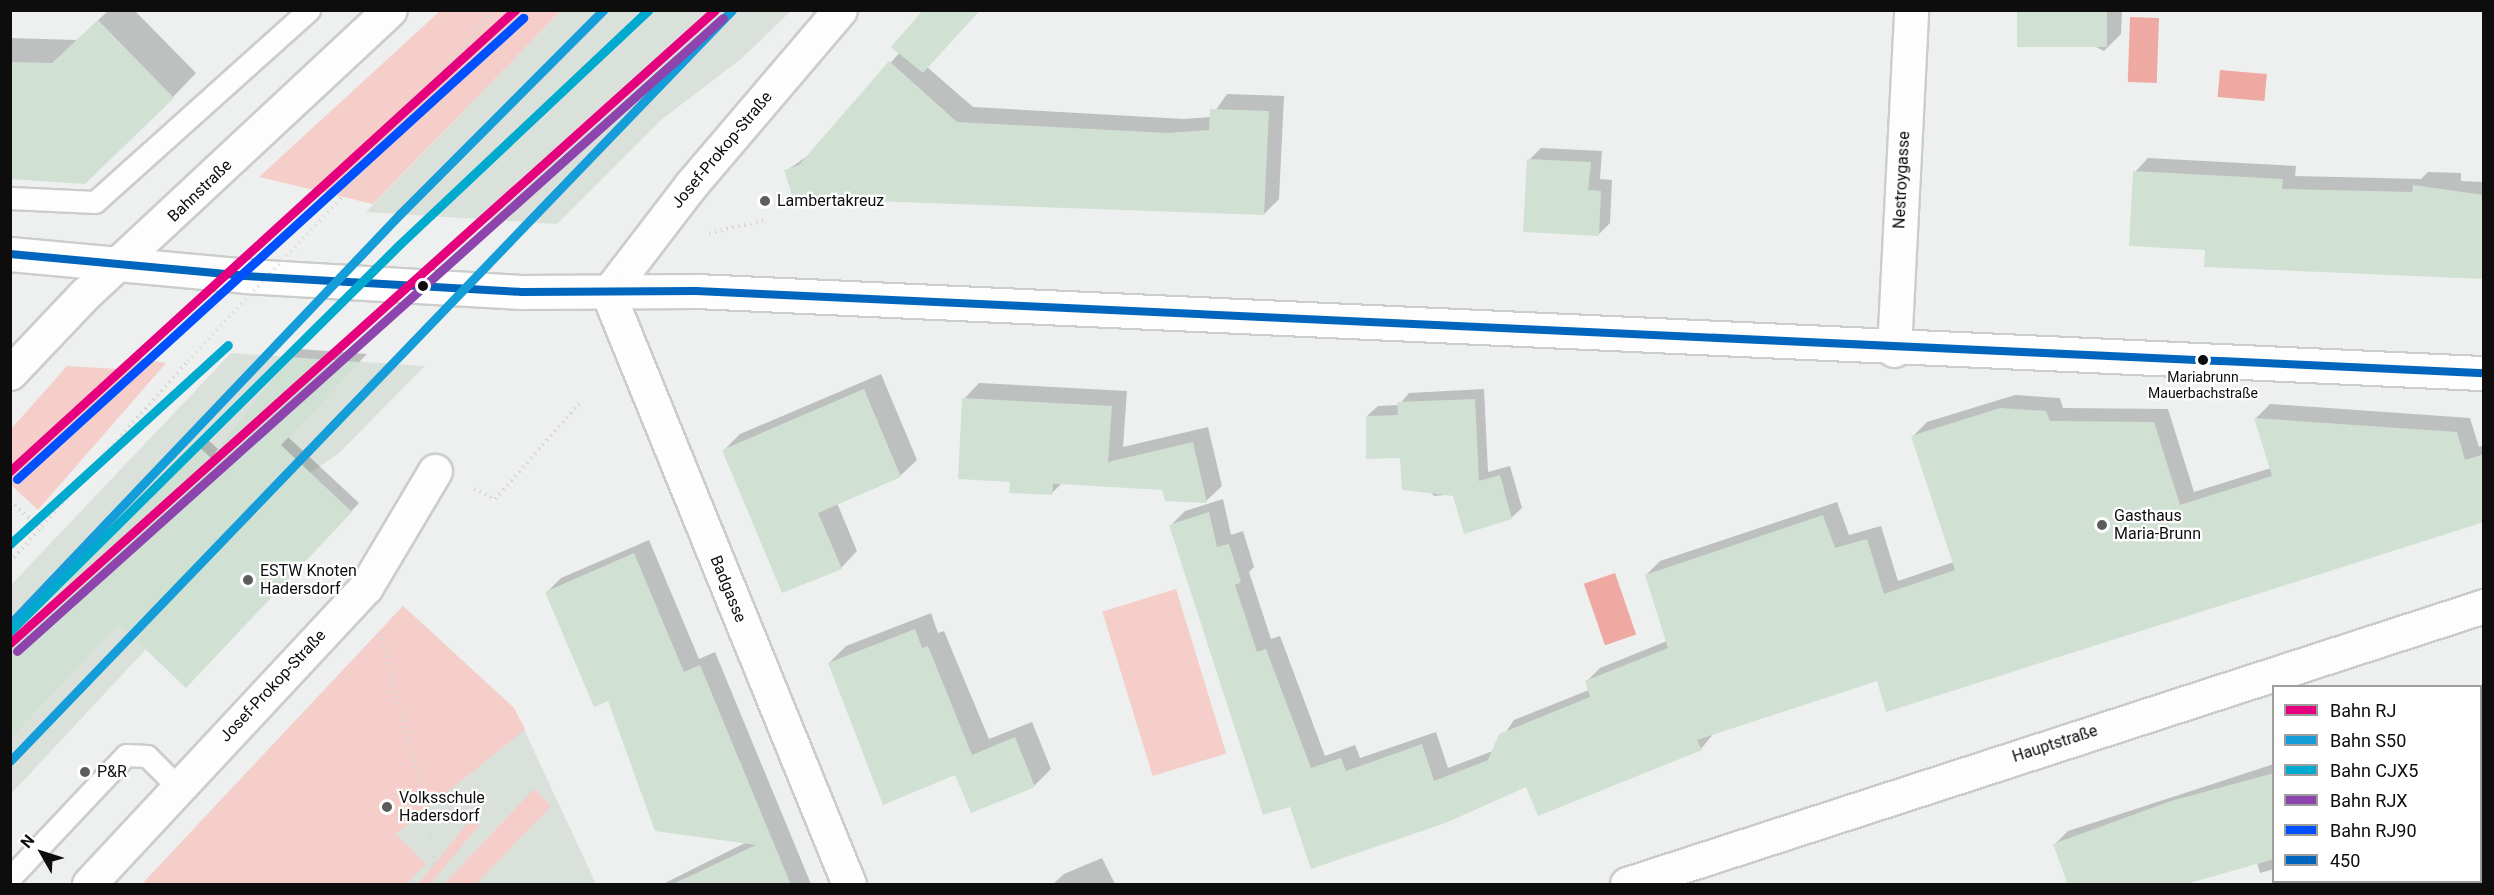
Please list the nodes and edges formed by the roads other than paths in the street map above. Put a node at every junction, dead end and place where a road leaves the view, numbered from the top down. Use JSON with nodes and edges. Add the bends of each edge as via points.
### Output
{"nodes":[{"id":1,"x":309,"y":10,"type":"edge"},
{"id":2,"x":390,"y":10,"type":"edge"},
{"id":3,"x":840,"y":10,"type":"edge"},
{"id":4,"x":1911,"y":10,"type":"edge"},
{"id":5,"x":10,"y":198,"type":"edge"},
{"id":6,"x":10,"y":254,"type":"edge"},
{"id":7,"x":118,"y":266,"type":"junction"},
{"id":8,"x":608,"y":293,"type":"junction"},
{"id":9,"x":1894,"y":350,"type":"junction"},
{"id":10,"x":10,"y":373,"type":"edge"},
{"id":11,"x":2484,"y":373,"type":"edge"},
{"id":12,"x":435,"y":471,"type":"road end"},
{"id":13,"x":2484,"y":606,"type":"edge"},
{"id":14,"x":179,"y":788,"type":"junction"},
{"id":15,"x":10,"y":878,"type":"edge"},
{"id":16,"x":89,"y":885,"type":"edge"},
{"id":17,"x":849,"y":885,"type":"edge"},
{"id":18,"x":1627,"y":885,"type":"edge"}],
"edges":[{"from":1,"to":5,"type":"lane","via":[[95,202]]},
{"from":2,"to":7,"type":"main road","name":"Bahnstraße"},
{"from":3,"to":8,"type":"main road","name":"Josef-Prokop-Straße"},
{"from":4,"to":9,"type":"main road","name":"Nestroygasse"},
{"from":6,"to":7,"type":"main road"},
{"from":7,"to":8,"type":"main road","via":[[500,291]]},
{"from":7,"to":10,"type":"main road","name":"Bahnstraße"},
{"from":8,"to":9,"type":"main road","via":[[696,291]]},
{"from":8,"to":17,"type":"main road","name":"Badgasse"},
{"from":9,"to":11,"type":"main road"},
{"from":12,"to":14,"type":"main road","name":"Josef-Prokop-Straße","via":[[366,587]]},
{"from":13,"to":18,"type":"main road","name":"Hauptstraße"},
{"from":14,"to":15,"type":"lane","via":[[147,756],[126,755]]},
{"from":14,"to":16,"type":"main road","name":"Josef-Prokop-Straße"}]}
